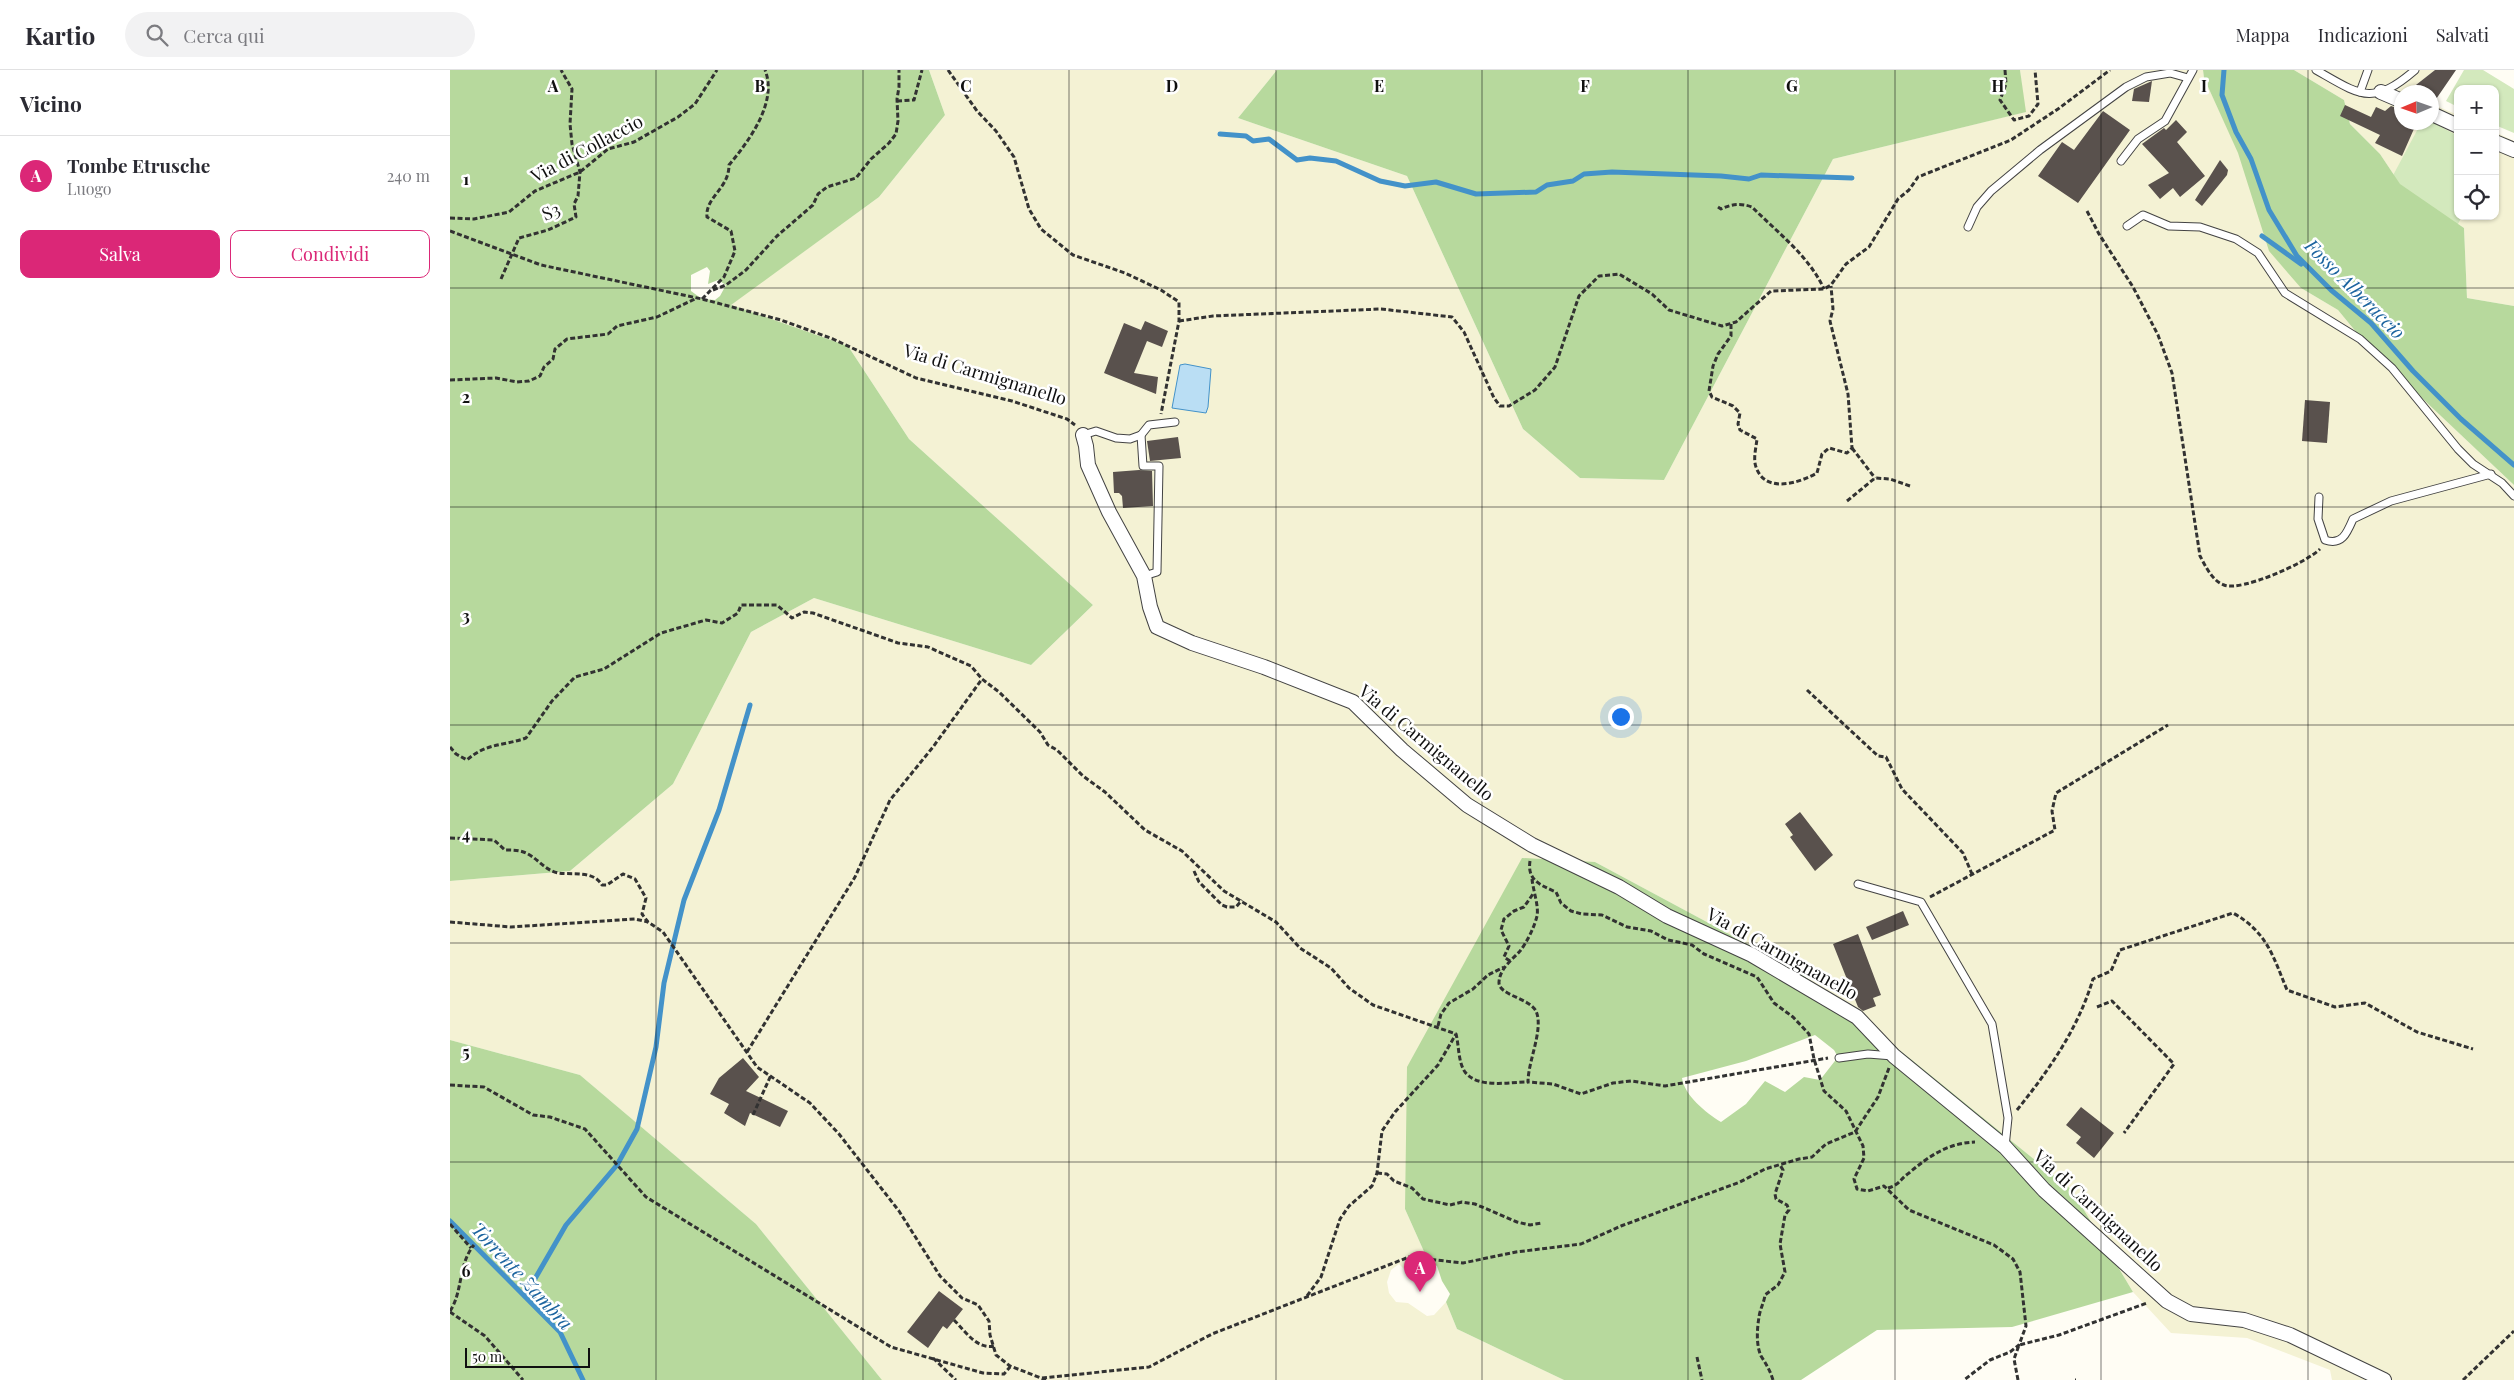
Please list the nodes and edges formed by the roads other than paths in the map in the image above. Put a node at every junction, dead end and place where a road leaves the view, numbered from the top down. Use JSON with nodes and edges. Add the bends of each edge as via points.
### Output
{"nodes":[{"id":1,"x":2192,"y":70,"type":"edge"},
{"id":2,"x":2316,"y":70,"type":"edge"},
{"id":3,"x":2327,"y":70,"type":"edge"},
{"id":4,"x":2368,"y":70,"type":"edge"},
{"id":5,"x":2415,"y":70,"type":"edge"},
{"id":6,"x":2188,"y":78,"type":"junction"},
{"id":7,"x":2333,"y":80,"type":"junction"},
{"id":8,"x":2360,"y":92,"type":"junction"},
{"id":9,"x":2381,"y":92,"type":"junction"},
{"id":10,"x":2394,"y":98,"type":"edge"},
{"id":11,"x":2439,"y":117,"type":"edge"},
{"id":12,"x":2454,"y":124,"type":"edge"},
{"id":13,"x":2499,"y":144,"type":"edge"},
{"id":14,"x":2514,"y":150,"type":"edge"},
{"id":15,"x":2121,"y":161,"type":"dead end"},
{"id":16,"x":2127,"y":226,"type":"dead end"},
{"id":17,"x":1968,"y":227,"type":"dead end"},
{"id":18,"x":1175,"y":422,"type":"dead end"},
{"id":19,"x":1083,"y":435,"type":"joint"},
{"id":20,"x":1142,"y":435,"type":"junction"},
{"id":21,"x":2491,"y":474,"type":"junction"},
{"id":22,"x":2514,"y":496,"type":"edge"},
{"id":23,"x":2319,"y":497,"type":"dead end"},
{"id":24,"x":1144,"y":576,"type":"junction"},
{"id":25,"x":1858,"y":884,"type":"dead end"},
{"id":26,"x":1894,"y":1056,"type":"junction"},
{"id":27,"x":1838,"y":1058,"type":"dead end"},
{"id":28,"x":2005,"y":1147,"type":"junction"},
{"id":29,"x":2384,"y":1380,"type":"edge"}],
"edges":[{"from":1,"to":6,"type":"lane"},
{"from":2,"to":7,"type":"lane"},
{"from":3,"to":7,"type":"lane"},
{"from":4,"to":8,"type":"lane"},
{"from":5,"to":9,"type":"lane","via":[[2395,87]]},
{"from":6,"to":15,"type":"lane","via":[[2165,121],[2138,139]]},
{"from":6,"to":17,"type":"lane","via":[[2170,73],[2146,77],[2126,87],[1990,191],[1977,207]]},
{"from":7,"to":8,"type":"lane","via":[[2349,90]]},
{"from":8,"to":9,"type":"lane"},
{"from":9,"to":10,"type":"street"},
{"from":11,"to":12,"type":"street"},
{"from":13,"to":14,"type":"street"},
{"from":16,"to":21,"type":"lane","via":[[2143,215],[2169,226],[2200,228],[2245,244],[2258,253],[2285,293],[2360,339],[2392,368],[2458,449],[2473,464]]},
{"from":18,"to":20,"type":"lane","via":[[1145,428]]},
{"from":19,"to":20,"type":"lane","via":[[1096,431],[1120,439]]},
{"from":19,"to":24,"type":"street","name":"Via di Carmignanello","via":[[1088,465]]},
{"from":20,"to":24,"type":"lane","via":[[1143,466],[1159,466],[1157,572]]},
{"from":21,"to":22,"type":"lane"},
{"from":21,"to":23,"type":"lane","via":[[2391,501],[2353,519],[2348,533],[2340,541],[2325,540],[2318,519]]},
{"from":24,"to":26,"type":"street","name":"Via di Carmignanello","via":[[1157,627],[1353,702],[1402,750],[1467,805],[1532,845],[1619,887],[1667,916],[1752,955],[1856,1017]]},
{"from":25,"to":28,"type":"lane","via":[[1921,902],[1992,1024],[2008,1123]]},
{"from":26,"to":27,"type":"lane","via":[[1868,1054]]},
{"from":26,"to":28,"type":"street","name":"Via di Carmignanello"},
{"from":28,"to":29,"type":"street","name":"Via di Carmignanello","via":[[2044,1190],[2166,1301],[2191,1314],[2244,1320],[2290,1334]]}]}
